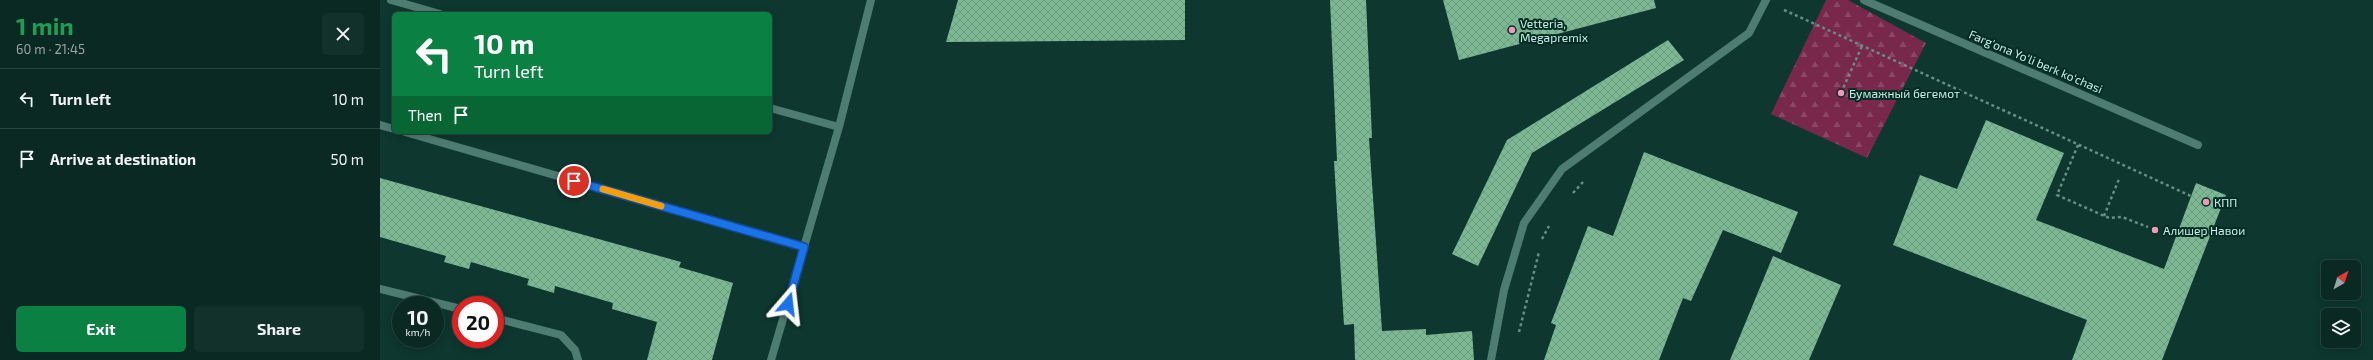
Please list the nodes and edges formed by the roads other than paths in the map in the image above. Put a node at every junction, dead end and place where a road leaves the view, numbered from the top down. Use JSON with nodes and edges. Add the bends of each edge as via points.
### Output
{"nodes":[{"id":1,"x":391,"y":0,"type":"edge"},
{"id":2,"x":872,"y":0,"type":"edge"},
{"id":3,"x":1864,"y":0,"type":"edge"},
{"id":4,"x":1766,"y":1,"type":"edge"},
{"id":5,"x":433,"y":12,"type":"edge"},
{"id":6,"x":772,"y":109,"type":"edge"},
{"id":7,"x":380,"y":125,"type":"edge"},
{"id":8,"x":839,"y":127,"type":"junction"},
{"id":9,"x":392,"y":128,"type":"edge"},
{"id":10,"x":412,"y":134,"type":"edge"},
{"id":11,"x":2198,"y":145,"type":"dead end"},
{"id":12,"x":804,"y":247,"type":"junction"},
{"id":13,"x":380,"y":289,"type":"edge"},
{"id":14,"x":452,"y":307,"type":"edge"},
{"id":15,"x":504,"y":320,"type":"edge"},
{"id":16,"x":578,"y":360,"type":"edge"},
{"id":17,"x":771,"y":360,"type":"edge"},
{"id":18,"x":1491,"y":360,"type":"edge"}],
"edges":[{"from":1,"to":5,"type":"street"},
{"from":2,"to":8,"type":"street"},
{"from":3,"to":11,"type":"street","name":"Farg'ona Yo'li berk ko'chasi"},
{"from":4,"to":18,"type":"street","via":[[1749,33],[1562,169],[1524,223],[1504,290]]},
{"from":6,"to":8,"type":"street"},
{"from":7,"to":9,"type":"street"},
{"from":8,"to":12,"type":"street"},
{"from":10,"to":12,"type":"street"},
{"from":12,"to":17,"type":"street"},
{"from":13,"to":14,"type":"street"},
{"from":15,"to":16,"type":"street","via":[[561,335],[575,350]]}]}
